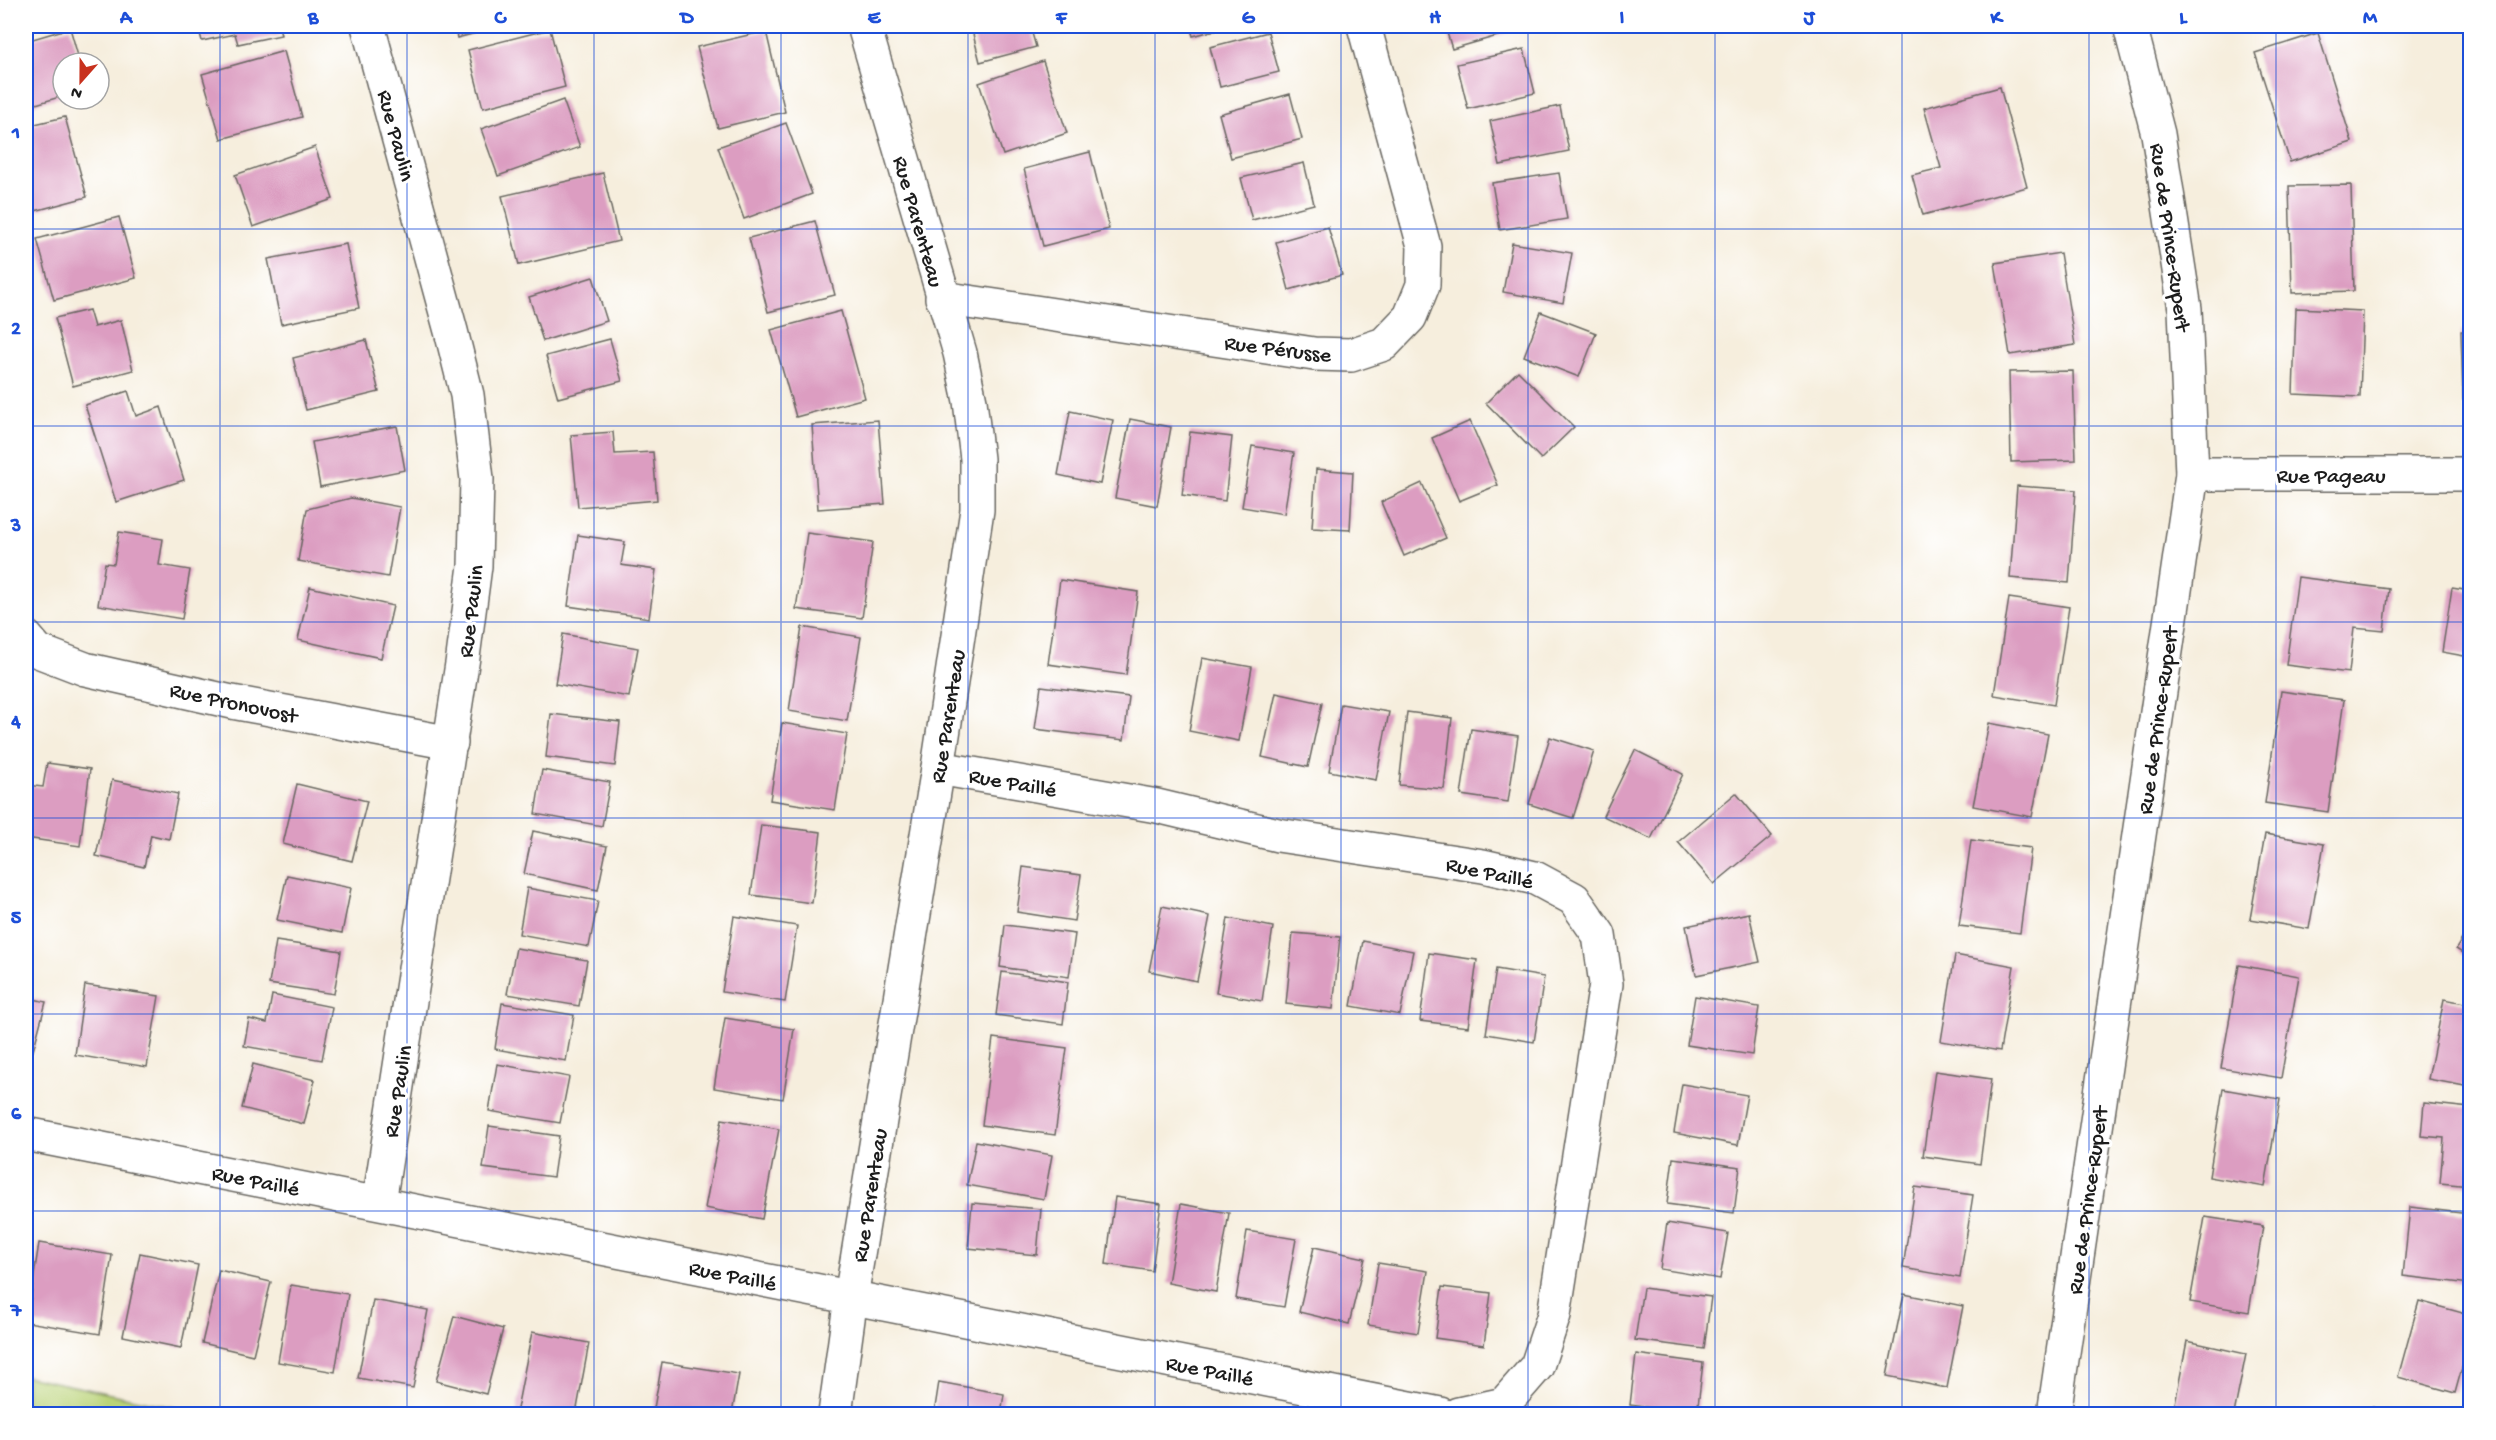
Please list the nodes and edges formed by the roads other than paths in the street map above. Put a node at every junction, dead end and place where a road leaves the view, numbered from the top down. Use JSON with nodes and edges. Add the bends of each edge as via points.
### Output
{"nodes":[{"id":1,"x":368,"y":26,"type":"edge"},
{"id":2,"x":864,"y":26,"type":"edge"},
{"id":3,"x":1364,"y":26,"type":"edge"},
{"id":4,"x":2130,"y":26,"type":"edge"},
{"id":5,"x":942,"y":298,"type":"junction"},
{"id":6,"x":2192,"y":474,"type":"junction"},
{"id":7,"x":2470,"y":474,"type":"edge"},
{"id":8,"x":26,"y":637,"type":"edge"},
{"id":9,"x":451,"y":743,"type":"junction"},
{"id":10,"x":938,"y":768,"type":"junction"},
{"id":11,"x":26,"y":1134,"type":"edge"},
{"id":12,"x":378,"y":1203,"type":"junction"},
{"id":13,"x":851,"y":1297,"type":"junction"},
{"id":14,"x":835,"y":1414,"type":"edge"},
{"id":15,"x":1440,"y":1414,"type":"edge"},
{"id":16,"x":1458,"y":1414,"type":"edge"},
{"id":17,"x":2054,"y":1414,"type":"edge"}],
"edges":[{"from":1,"to":9,"type":"street","name":"Rue Paulin","via":[[452,331],[466,395],[477,480],[475,566]]},
{"from":2,"to":5,"type":"street","name":"Rue Parenteau"},
{"from":3,"to":5,"type":"street","name":"Rue Pérusse","via":[[1424,246],[1423,285],[1410,317],[1384,344],[1352,355],[1314,354]]},
{"from":4,"to":6,"type":"street","name":"Rue de Prince-Rupert","via":[[2158,134],[2185,309]]},
{"from":5,"to":10,"type":"street","name":"Rue Parenteau","via":[[970,400],[977,459],[977,510]]},
{"from":6,"to":7,"type":"street","name":"Rue Pageau"},
{"from":6,"to":17,"type":"street","name":"Rue de Prince-Rupert"},
{"from":8,"to":9,"type":"street","name":"Rue Pronovost","via":[[38,651],[84,669],[232,702]]},
{"from":9,"to":12,"type":"street","name":"Rue Paulin"},
{"from":10,"to":13,"type":"street","name":"Rue Parenteau"},
{"from":10,"to":16,"type":"street","name":"Rue Paillé","via":[[1157,806],[1278,835],[1483,866],[1535,878],[1574,899],[1599,935],[1606,984],[1554,1315],[1537,1366],[1504,1404]]},
{"from":11,"to":12,"type":"street","name":"Rue Paillé"},
{"from":12,"to":13,"type":"street","name":"Rue Paillé"},
{"from":13,"to":14,"type":"street","name":"Rue Parenteau"},
{"from":13,"to":15,"type":"street","name":"Rue Paillé"}]}
